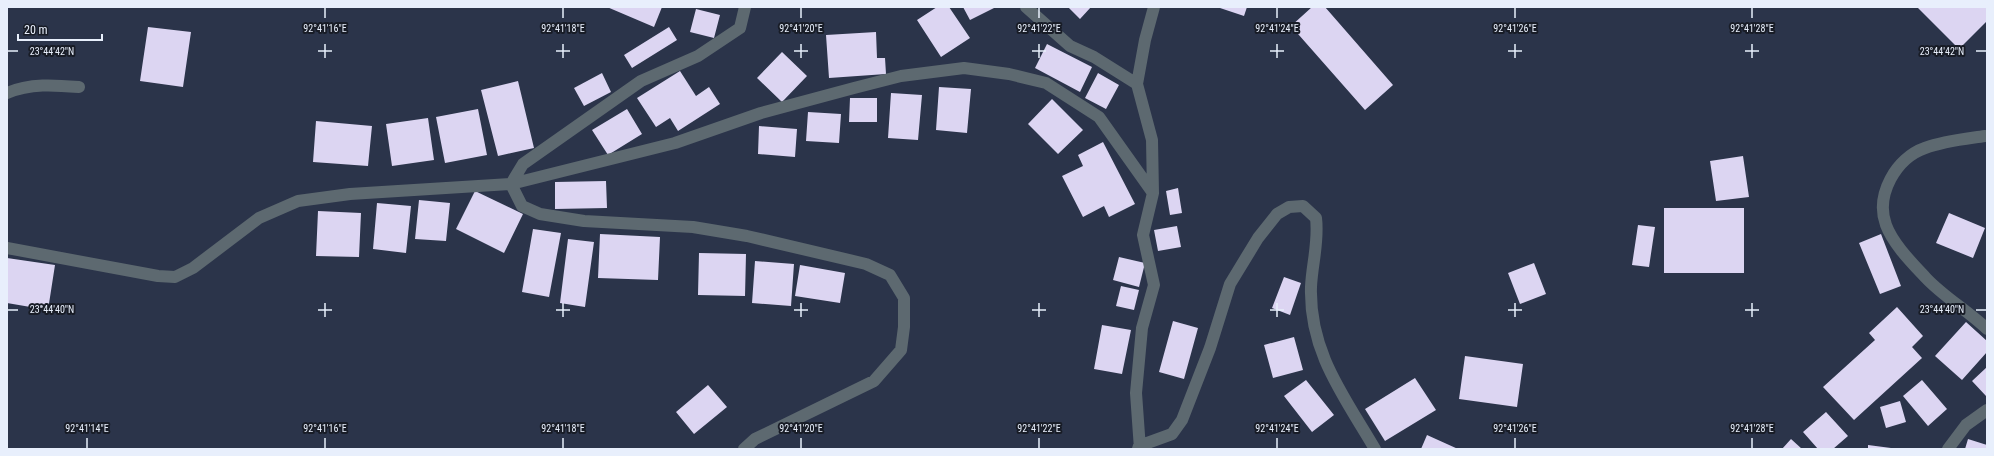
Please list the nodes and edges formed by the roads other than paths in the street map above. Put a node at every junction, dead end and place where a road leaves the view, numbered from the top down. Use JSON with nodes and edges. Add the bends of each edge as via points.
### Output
{"nodes":[{"id":1,"x":745,"y":7,"type":"edge"},
{"id":2,"x":1026,"y":7,"type":"edge"},
{"id":3,"x":1154,"y":7,"type":"edge"},
{"id":4,"x":1137,"y":84,"type":"junction"},
{"id":5,"x":79,"y":87,"type":"dead end"},
{"id":6,"x":7,"y":93,"type":"edge"},
{"id":7,"x":1985,"y":136,"type":"dead end"},
{"id":8,"x":511,"y":184,"type":"junction"},
{"id":9,"x":1153,"y":194,"type":"junction"},
{"id":10,"x":7,"y":248,"type":"edge"},
{"id":11,"x":1987,"y":329,"type":"edge"},
{"id":12,"x":1987,"y":410,"type":"edge"},
{"id":13,"x":1139,"y":448,"type":"edge"},
{"id":14,"x":744,"y":449,"type":"edge"},
{"id":15,"x":1375,"y":449,"type":"edge"},
{"id":16,"x":1948,"y":449,"type":"edge"}],
"edges":[{"from":1,"to":8,"type":"street","via":[[740,28],[698,56],[641,81],[523,164]]},
{"from":2,"to":4,"type":"street","via":[[1070,46],[1094,57]]},
{"from":3,"to":4,"type":"street"},
{"from":4,"to":9,"type":"street","via":[[1152,140]]},
{"from":5,"to":6,"type":"street","via":[[45,85]]},
{"from":7,"to":11,"type":"street","via":[[1924,148],[1903,160],[1887,185],[1884,206],[1886,224],[1898,246],[1927,279]]},
{"from":8,"to":9,"type":"street","via":[[675,143],[761,113],[854,88],[902,76],[964,68],[1008,74],[1046,83],[1099,117]]},
{"from":8,"to":10,"type":"street","via":[[350,194],[298,201],[259,218],[193,268],[175,277]]},
{"from":8,"to":14,"type":"street","via":[[522,206],[540,214],[584,221],[693,227],[747,236],[866,264],[890,275],[904,298],[901,350],[874,381],[755,439]]},
{"from":9,"to":13,"type":"street","via":[[1143,235],[1154,285],[1142,328],[1136,393]]},
{"from":12,"to":16,"type":"street","via":[[1966,425]]},
{"from":13,"to":15,"type":"street","via":[[1172,434],[1182,420],[1210,348],[1230,284],[1258,238],[1277,214],[1289,207],[1303,206],[1316,218],[1318,234],[1311,286],[1312,323],[1326,366]]}]}
